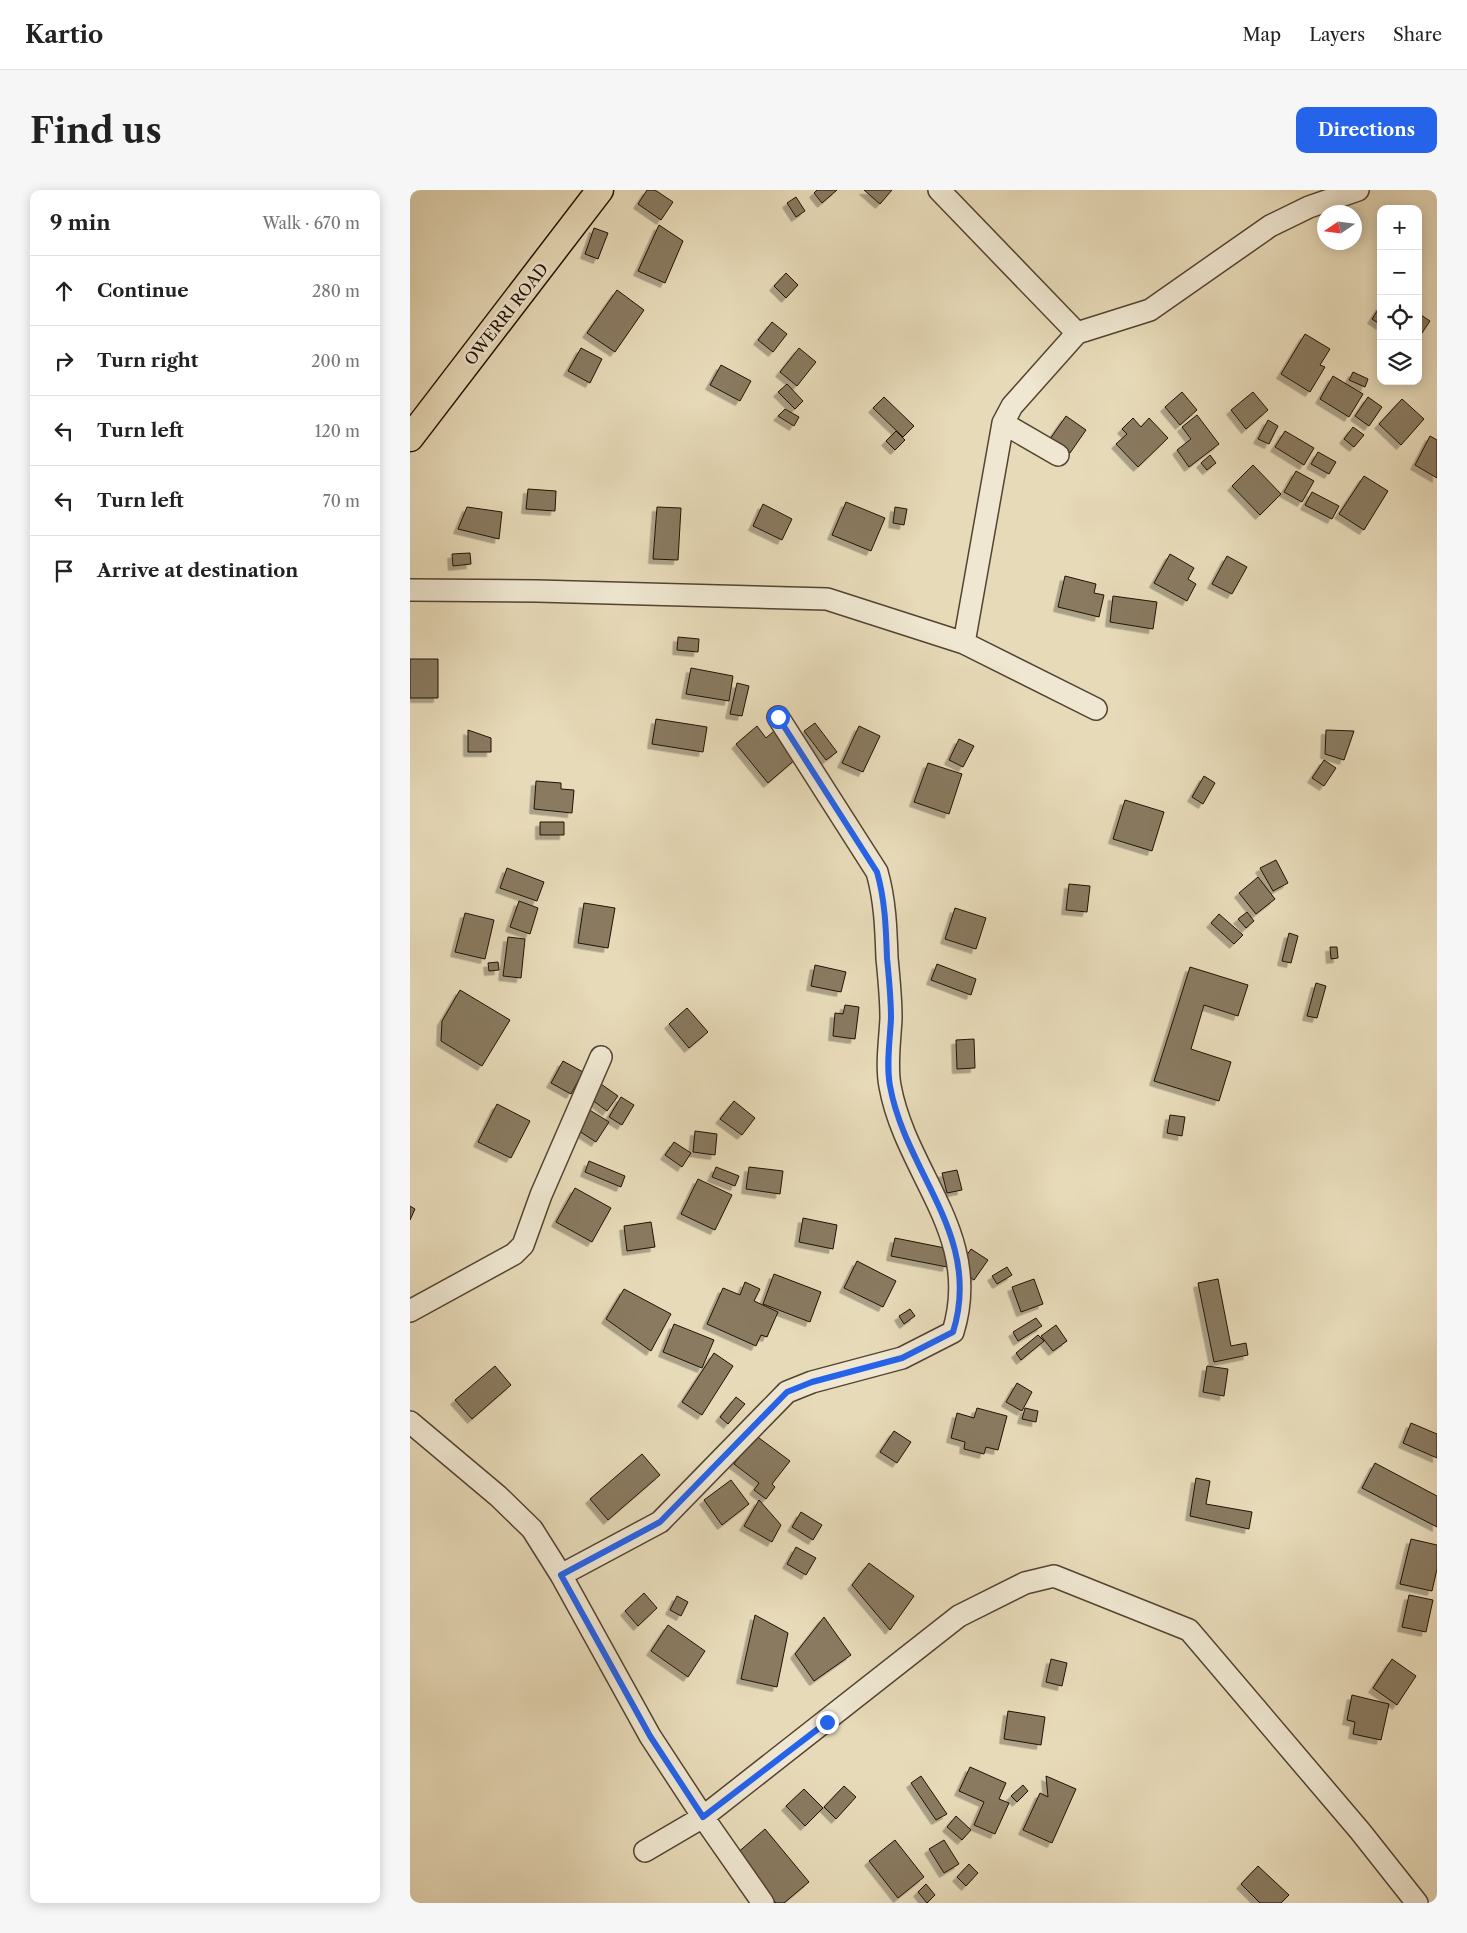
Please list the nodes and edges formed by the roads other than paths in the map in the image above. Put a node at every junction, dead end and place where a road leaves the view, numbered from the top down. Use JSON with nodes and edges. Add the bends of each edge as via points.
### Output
{"nodes":[{"id":1,"x":600,"y":190,"type":"edge"},
{"id":2,"x":939,"y":190,"type":"edge"},
{"id":3,"x":1358,"y":190,"type":"edge"},
{"id":4,"x":1077,"y":333,"type":"junction"},
{"id":5,"x":1003,"y":423,"type":"junction"},
{"id":6,"x":410,"y":438,"type":"edge"},
{"id":7,"x":1058,"y":455,"type":"dead end"},
{"id":8,"x":410,"y":590,"type":"edge"},
{"id":9,"x":964,"y":643,"type":"junction"},
{"id":10,"x":1096,"y":709,"type":"dead end"},
{"id":11,"x":778,"y":717,"type":"dead end"},
{"id":12,"x":601,"y":1056,"type":"dead end"},
{"id":13,"x":410,"y":1312,"type":"edge"},
{"id":14,"x":410,"y":1422,"type":"edge"},
{"id":15,"x":561,"y":1575,"type":"junction"},
{"id":16,"x":703,"y":1817,"type":"junction"},
{"id":17,"x":645,"y":1851,"type":"dead end"},
{"id":18,"x":763,"y":1903,"type":"edge"},
{"id":19,"x":1417,"y":1903,"type":"edge"}],
"edges":[{"from":1,"to":6,"type":"main road","name":"OWERRI ROAD"},
{"from":2,"to":4,"type":"street"},
{"from":3,"to":4,"type":"street","via":[[1309,207],[1270,226],[1150,310]]},
{"from":4,"to":5,"type":"street","via":[[1012,406]]},
{"from":5,"to":7,"type":"street"},
{"from":5,"to":9,"type":"street"},
{"from":8,"to":9,"type":"street","via":[[827,599]]},
{"from":9,"to":10,"type":"street"},
{"from":11,"to":15,"type":"street","via":[[877,872],[884,894],[891,1014],[890,1084],[896,1110],[954,1243],[961,1290],[960,1310],[953,1332],[902,1358],[812,1382],[787,1392],[660,1522]]},
{"from":12,"to":13,"type":"street","via":[[523,1245],[514,1254]]},
{"from":14,"to":15,"type":"street","via":[[532,1529]]},
{"from":15,"to":16,"type":"street","via":[[650,1736]]},
{"from":16,"to":17,"type":"street"},
{"from":16,"to":18,"type":"street"},
{"from":16,"to":19,"type":"street","via":[[959,1616],[1025,1583],[1054,1576],[1189,1630],[1360,1830]]}]}
